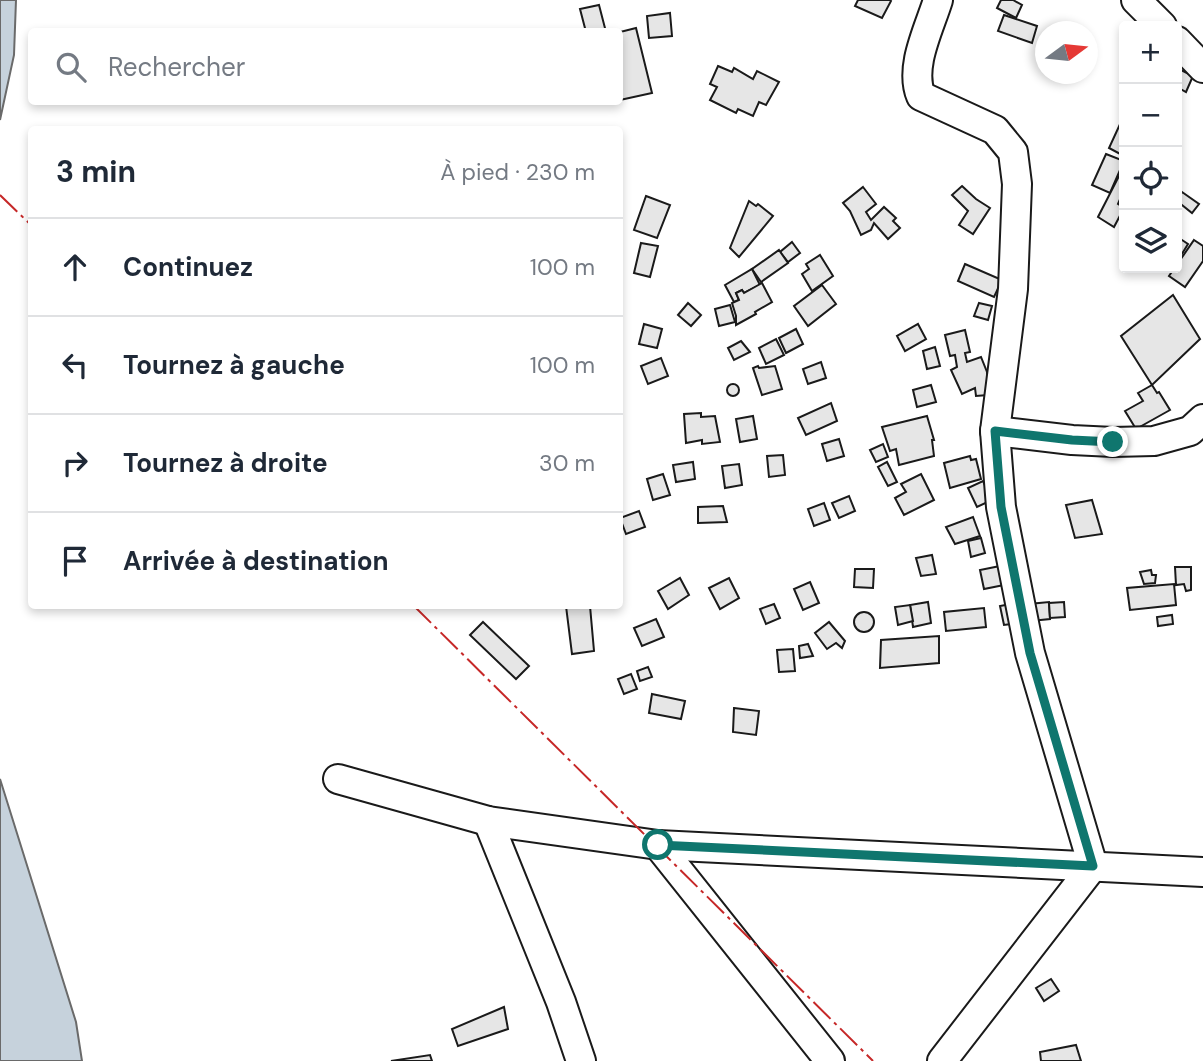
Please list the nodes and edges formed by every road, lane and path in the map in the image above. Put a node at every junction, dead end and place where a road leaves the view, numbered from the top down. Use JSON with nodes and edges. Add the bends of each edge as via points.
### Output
{"nodes":[{"id":1,"x":938,"y":0,"type":"edge"},
{"id":2,"x":1136,"y":0,"type":"edge"},
{"id":3,"x":1157,"y":21,"type":"edge"},
{"id":4,"x":1182,"y":46,"type":"edge"},
{"id":5,"x":1203,"y":68,"type":"edge"},
{"id":6,"x":1203,"y":419,"type":"edge"},
{"id":7,"x":995,"y":431,"type":"junction"},
{"id":8,"x":338,"y":779,"type":"dead end"},
{"id":9,"x":488,"y":821,"type":"junction"},
{"id":10,"x":658,"y":845,"type":"junction"},
{"id":11,"x":1093,"y":866,"type":"junction"},
{"id":12,"x":1203,"y":872,"type":"edge"},
{"id":13,"x":581,"y":1061,"type":"edge"},
{"id":14,"x":830,"y":1061,"type":"edge"},
{"id":15,"x":942,"y":1061,"type":"edge"}],
"edges":[{"from":1,"to":7,"type":"street","via":[[916,71],[921,96],[995,130],[1013,152],[1017,184],[1013,289]]},
{"from":2,"to":3,"type":"street"},
{"from":4,"to":5,"type":"street"},
{"from":6,"to":7,"type":"street","via":[[1189,431],[1154,441],[1072,440]]},
{"from":7,"to":11,"type":"street","via":[[1001,507],[1030,653]]},
{"from":8,"to":9,"type":"street"},
{"from":9,"to":10,"type":"street"},
{"from":9,"to":13,"type":"street"},
{"from":10,"to":11,"type":"street"},
{"from":10,"to":14,"type":"street"},
{"from":11,"to":12,"type":"street"},
{"from":11,"to":15,"type":"street"}]}
